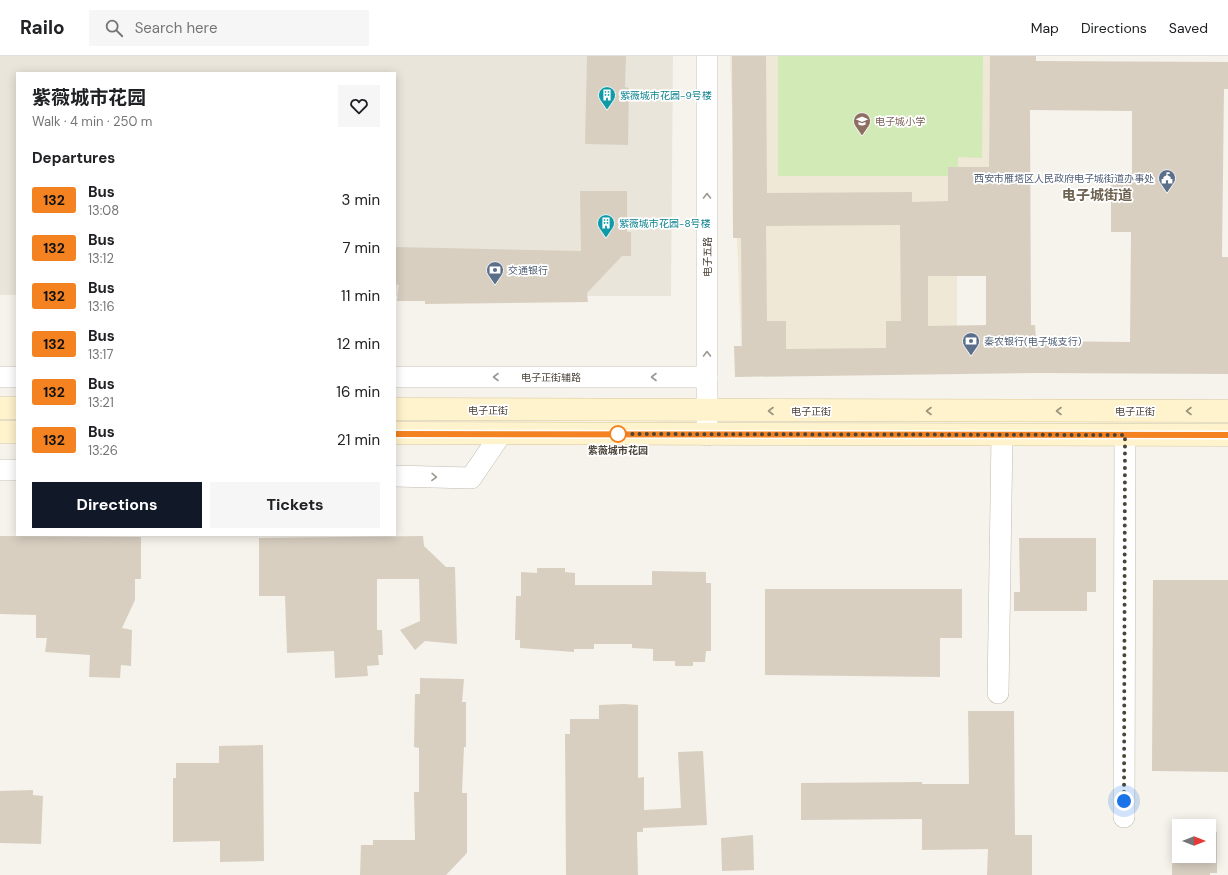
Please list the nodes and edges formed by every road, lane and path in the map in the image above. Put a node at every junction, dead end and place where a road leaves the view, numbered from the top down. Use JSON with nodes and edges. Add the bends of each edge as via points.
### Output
{"nodes":[{"id":1,"x":707,"y":56,"type":"edge"},
{"id":2,"x":707,"y":376,"type":"junction"},
{"id":3,"x":0,"y":377,"type":"edge"},
{"id":4,"x":16,"y":377,"type":"edge"},
{"id":5,"x":396,"y":377,"type":"edge"},
{"id":6,"x":0,"y":408,"type":"edge"},
{"id":7,"x":16,"y":408,"type":"edge"},
{"id":8,"x":396,"y":409,"type":"edge"},
{"id":9,"x":707,"y":411,"type":"junction"},
{"id":10,"x":1228,"y":411,"type":"edge"},
{"id":11,"x":0,"y":432,"type":"edge"},
{"id":12,"x":16,"y":432,"type":"edge"},
{"id":13,"x":396,"y":434,"type":"edge"},
{"id":14,"x":501,"y":434,"type":"junction"},
{"id":15,"x":707,"y":435,"type":"junction"},
{"id":16,"x":1002,"y":435,"type":"junction"},
{"id":17,"x":1125,"y":435,"type":"junction"},
{"id":18,"x":1228,"y":435,"type":"edge"},
{"id":19,"x":0,"y":470,"type":"edge"},
{"id":20,"x":16,"y":470,"type":"edge"},
{"id":21,"x":396,"y":476,"type":"edge"},
{"id":22,"x":998,"y":694,"type":"dead end"},
{"id":23,"x":1124,"y":817,"type":"dead end"}],
"edges":[{"from":2,"to":1,"type":"street","name":"电子五路","one_way":true},
{"from":2,"to":5,"type":"street","name":"电子正街辅路","one_way":true},
{"from":2,"to":9,"type":"street","name":"电子五路"},
{"from":3,"to":4,"type":"street"},
{"from":6,"to":7,"type":"main road"},
{"from":8,"to":9,"type":"main road","name":"电子正街"},
{"from":10,"to":9,"type":"main road","name":"电子正街","one_way":true},
{"from":9,"to":15,"type":"street","name":"电子五路"},
{"from":11,"to":12,"type":"main road"},
{"from":13,"to":14,"type":"main road"},
{"from":14,"to":15,"type":"main road"},
{"from":21,"to":14,"type":"street","one_way":true,"via":[[471,478]]},
{"from":15,"to":16,"type":"main road"},
{"from":16,"to":17,"type":"main road"},
{"from":16,"to":22,"type":"street"},
{"from":17,"to":18,"type":"main road"},
{"from":17,"to":23,"type":"street"},
{"from":19,"to":20,"type":"street"}]}
